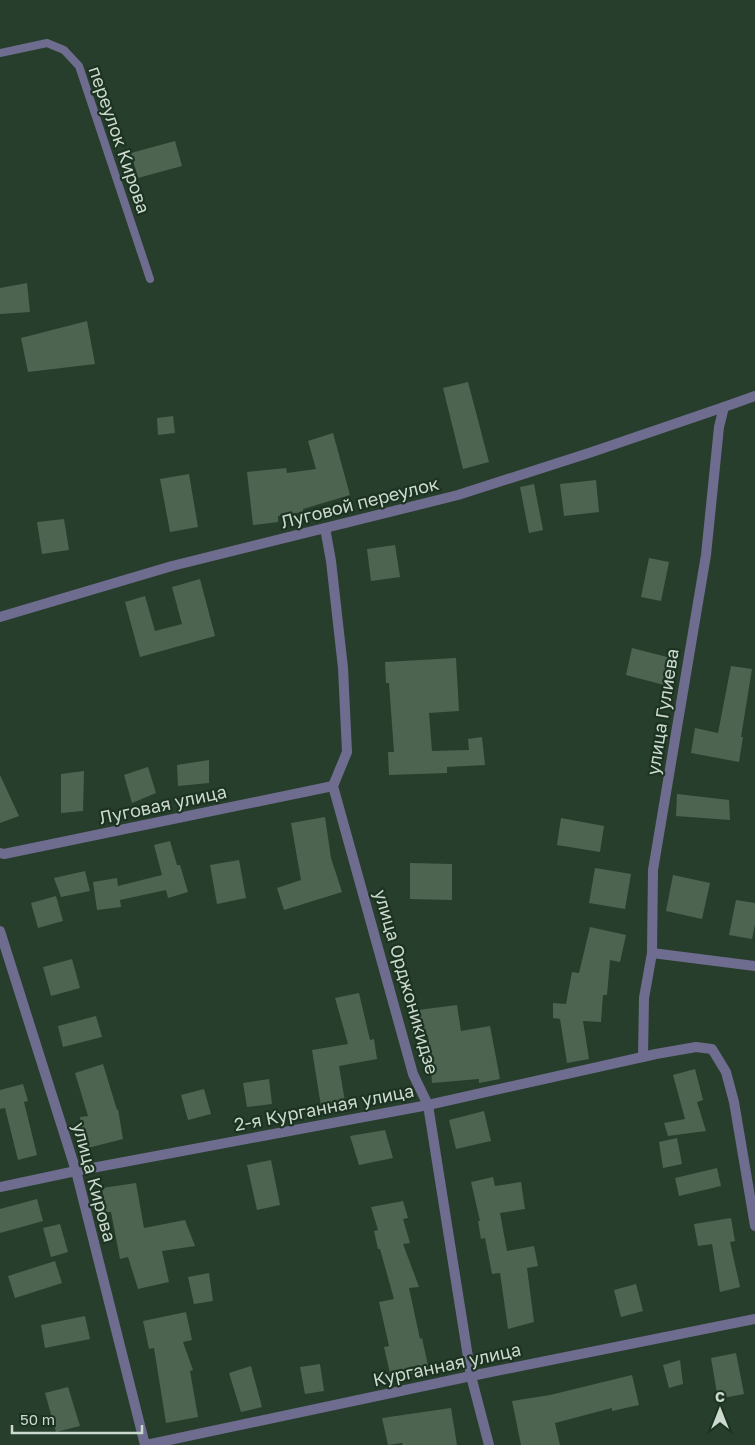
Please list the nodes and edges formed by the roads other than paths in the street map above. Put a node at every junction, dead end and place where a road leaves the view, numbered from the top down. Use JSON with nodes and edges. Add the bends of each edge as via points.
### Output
{"nodes":[{"id":1,"x":0,"y":53,"type":"edge"},
{"id":2,"x":150,"y":279,"type":"dead end"},
{"id":3,"x":755,"y":396,"type":"edge"},
{"id":4,"x":724,"y":407,"type":"junction"},
{"id":5,"x":325,"y":528,"type":"junction"},
{"id":6,"x":0,"y":617,"type":"edge"},
{"id":7,"x":333,"y":786,"type":"junction"},
{"id":8,"x":0,"y":853,"type":"edge"},
{"id":9,"x":0,"y":931,"type":"edge"},
{"id":10,"x":652,"y":953,"type":"junction"},
{"id":11,"x":755,"y":966,"type":"edge"},
{"id":12,"x":643,"y":1057,"type":"junction"},
{"id":13,"x":428,"y":1105,"type":"junction"},
{"id":14,"x":76,"y":1171,"type":"junction"},
{"id":15,"x":0,"y":1187,"type":"edge"},
{"id":16,"x":755,"y":1226,"type":"edge"},
{"id":17,"x":755,"y":1319,"type":"edge"},
{"id":18,"x":471,"y":1376,"type":"junction"},
{"id":19,"x":146,"y":1445,"type":"edge"},
{"id":20,"x":489,"y":1445,"type":"edge"}],
"edges":[{"from":1,"to":2,"type":"lane","name":"переулок Кирова","via":[[47,43],[64,50],[79,66]]},
{"from":3,"to":4,"type":"street"},
{"from":4,"to":5,"type":"street","name":"Луговой переулок","via":[[458,495]]},
{"from":4,"to":10,"type":"street","name":"улица Гулиева","via":[[719,427],[706,555],[654,870]]},
{"from":5,"to":6,"type":"street","name":"Луговой переулок","via":[[172,566]]},
{"from":5,"to":7,"type":"street","via":[[332,561],[343,668],[347,752]]},
{"from":7,"to":8,"type":"street","name":"Луговая улица"},
{"from":7,"to":13,"type":"street","name":"улица Орджоникидзе","via":[[414,1074]]},
{"from":9,"to":14,"type":"street","name":"улица Кирова"},
{"from":10,"to":11,"type":"street"},
{"from":10,"to":12,"type":"street","name":"улица Гулиева","via":[[644,998]]},
{"from":12,"to":13,"type":"street","name":"2-я Курганная улица"},
{"from":12,"to":16,"type":"street","name":"2-я Курганная улица","via":[[696,1047],[712,1049],[726,1072],[734,1102]]},
{"from":13,"to":14,"type":"street","name":"2-я Курганная улица"},
{"from":13,"to":18,"type":"street","name":"улица Орджоникидзе"},
{"from":14,"to":15,"type":"street","name":"2-я Курганная улица"},
{"from":14,"to":19,"type":"street","name":"улица Кирова"},
{"from":17,"to":18,"type":"street","name":"Курганная улица"},
{"from":18,"to":19,"type":"street","name":"Курганная улица"},
{"from":18,"to":20,"type":"street","name":"улица Орджоникидзе"}]}
